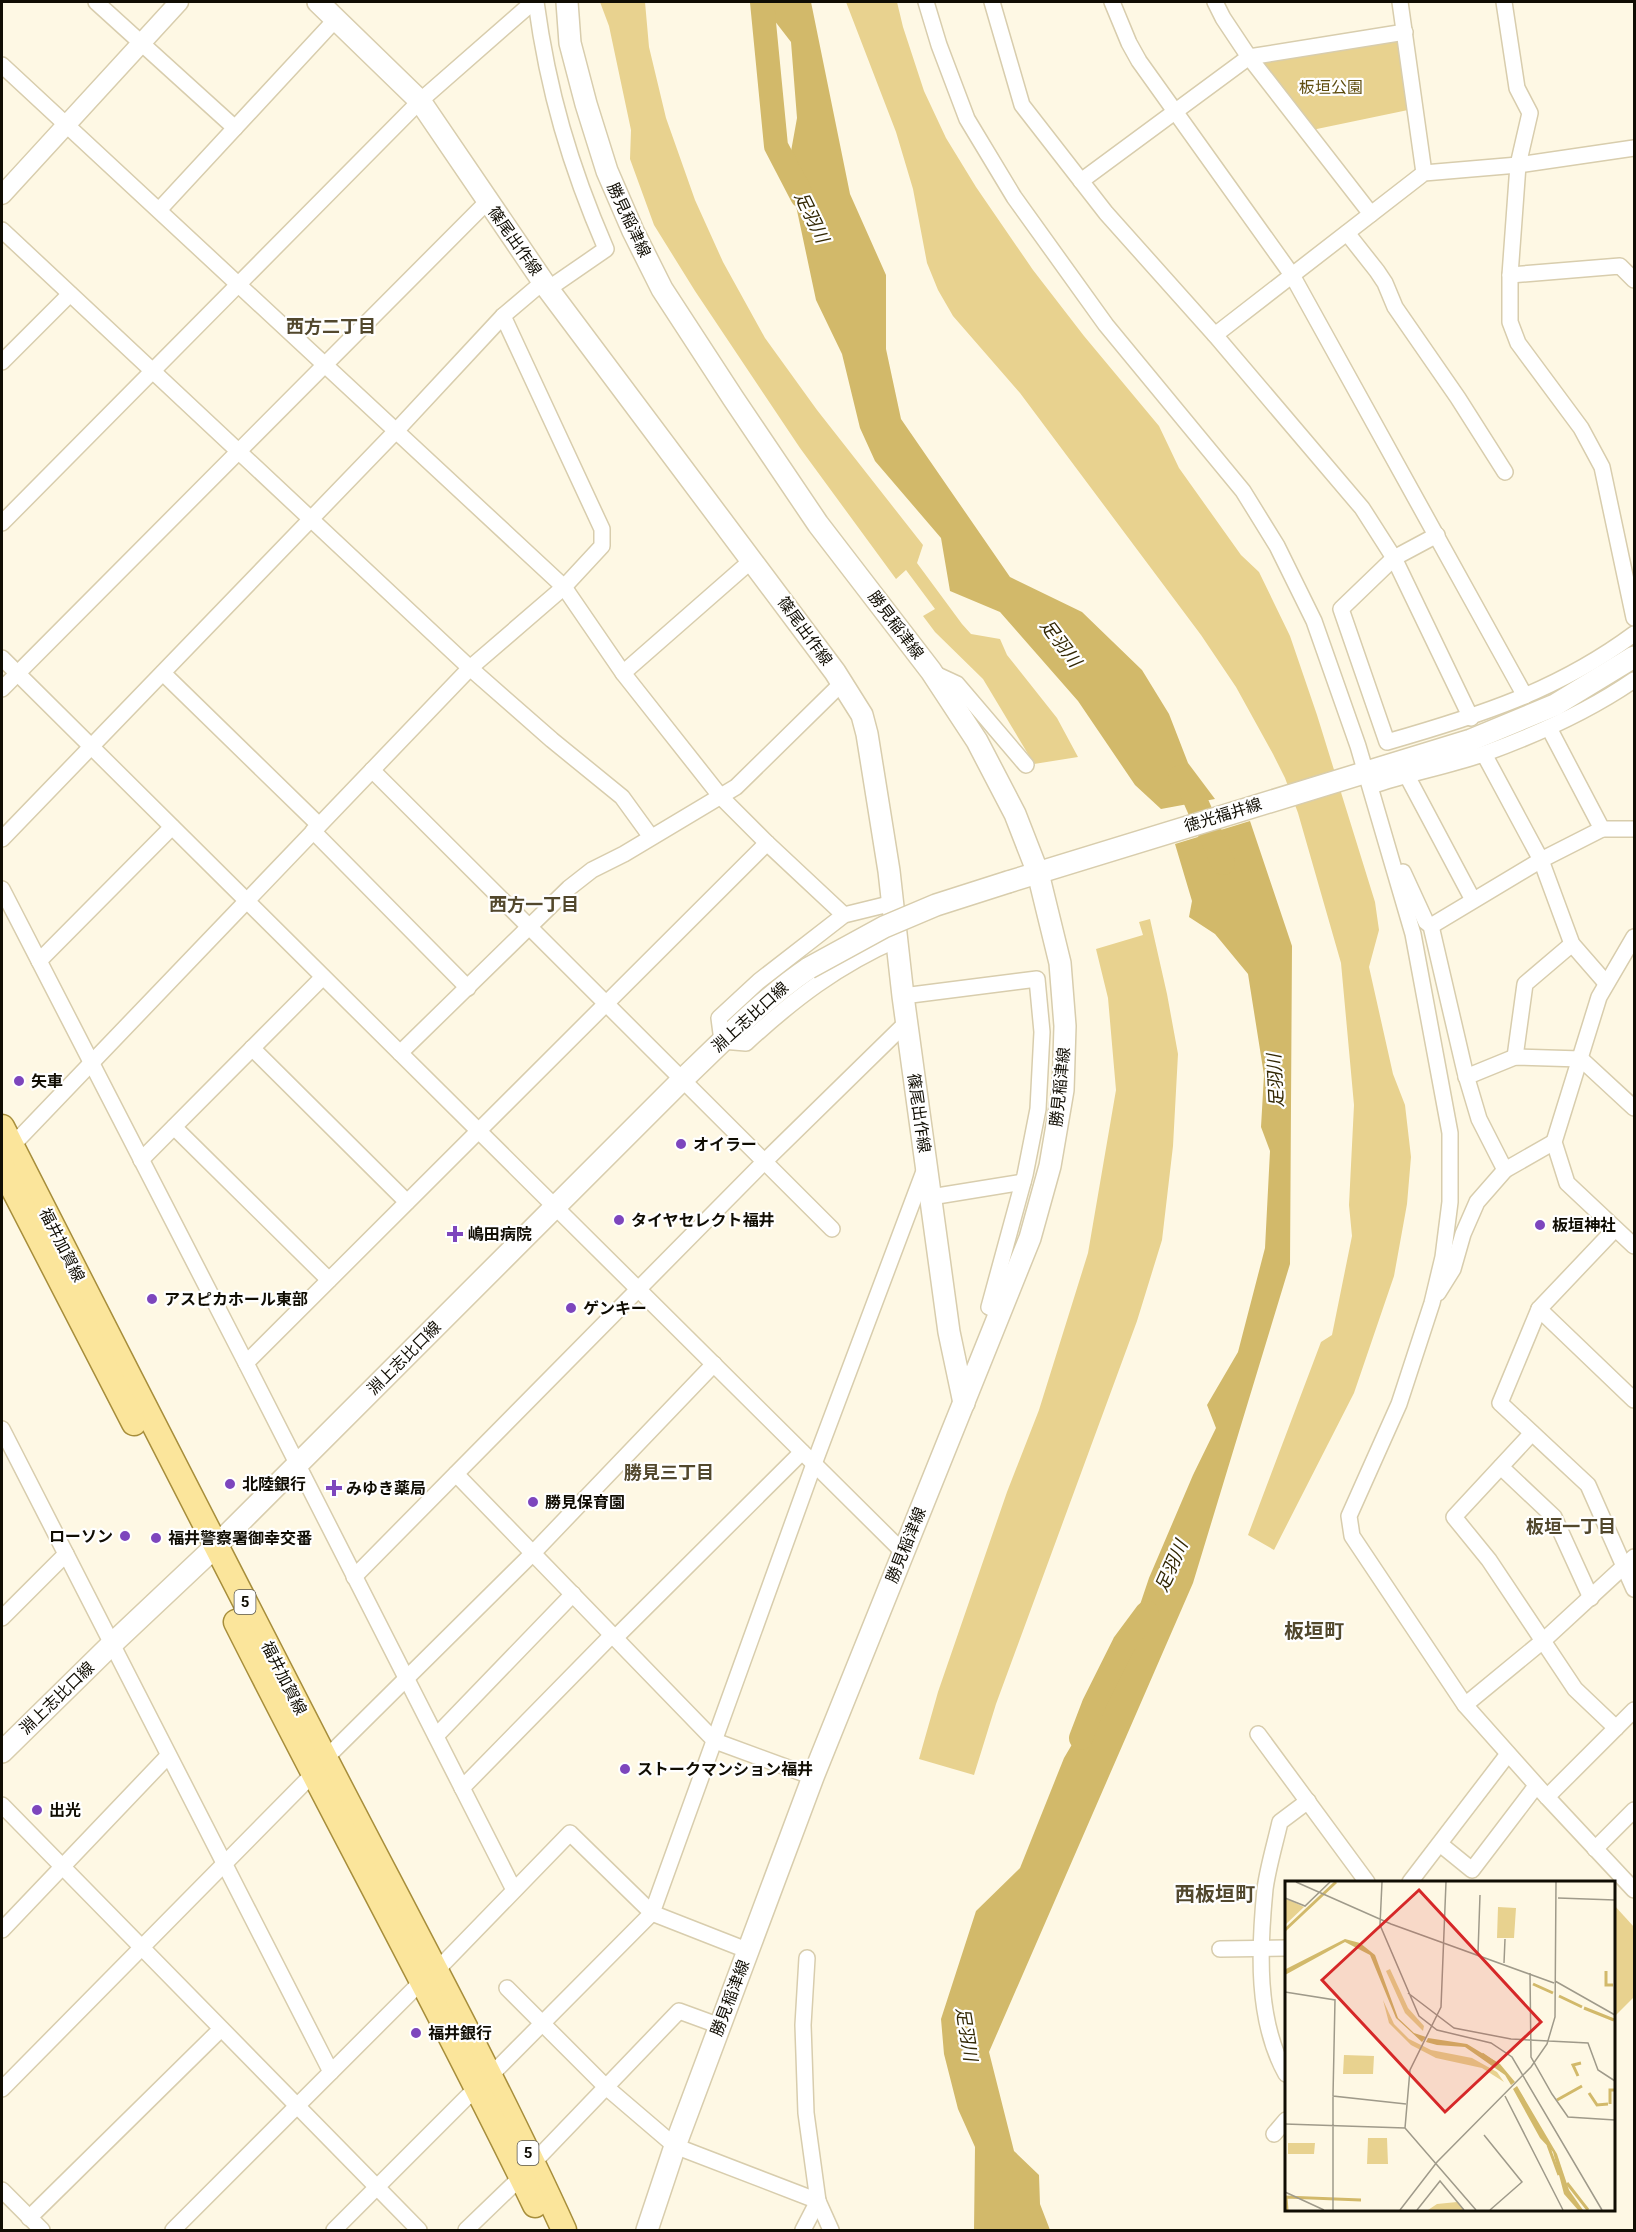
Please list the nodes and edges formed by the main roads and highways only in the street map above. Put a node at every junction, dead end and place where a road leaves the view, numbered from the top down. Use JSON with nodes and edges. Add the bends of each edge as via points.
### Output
{"nodes":[{"id":1,"x":318,"y":2,"type":"edge"},
{"id":2,"x":567,"y":2,"type":"edge"},
{"id":3,"x":1635,"y":657,"type":"edge"},
{"id":4,"x":1044,"y":871,"type":"junction"},
{"id":5,"x":809,"y":968,"type":"joint"},
{"id":6,"x":4,"y":1149,"type":"edge"},
{"id":7,"x":964,"y":1403,"type":"junction"},
{"id":8,"x":210,"y":1552,"type":"junction"},
{"id":9,"x":2,"y":1752,"type":"edge"},
{"id":10,"x":527,"y":2170,"type":"junction"},
{"id":11,"x":547,"y":2230,"type":"edge"},
{"id":12,"x":564,"y":2230,"type":"edge"},
{"id":13,"x":646,"y":2230,"type":"edge"}],
"edges":[{"from":1,"to":7,"type":"main road","name":"篠尾出作線","via":[[420,101],[545,285],[752,560],[862,715],[893,903],[949,1332]]},
{"from":2,"to":4,"type":"main road","name":"勝見稲津線","via":[[570,43],[607,171],[662,289],[818,524],[931,671],[977,741]]},
{"from":3,"to":4,"type":"main road","name":"徳光福井線","via":[[1555,705],[1472,740]]},
{"from":4,"to":5,"type":"main road","name":"徳光福井線","bridge":true,"via":[[936,905],[884,927]]},
{"from":4,"to":7,"type":"main road","name":"勝見稲津線","via":[[1060,963],[1065,1026],[1063,1089],[1050,1166],[1030,1238]]},
{"from":5,"to":8,"type":"main road","name":"淵上志比口線","via":[[722,1041]]},
{"from":6,"to":8,"type":"main road","name":"福井加賀線","number":"5"},
{"from":7,"to":13,"type":"main road","name":"勝見稲津線","via":[[813,1777]]},
{"from":8,"to":9,"type":"main road","name":"淵上志比口線"},
{"from":8,"to":10,"type":"main road","name":"福井加賀線","number":"5"},
{"from":10,"to":11,"type":"main road","name":"福井加賀線","number":"5"},
{"from":10,"to":12,"type":"main road","name":"福井加賀線","number":"5"}]}
